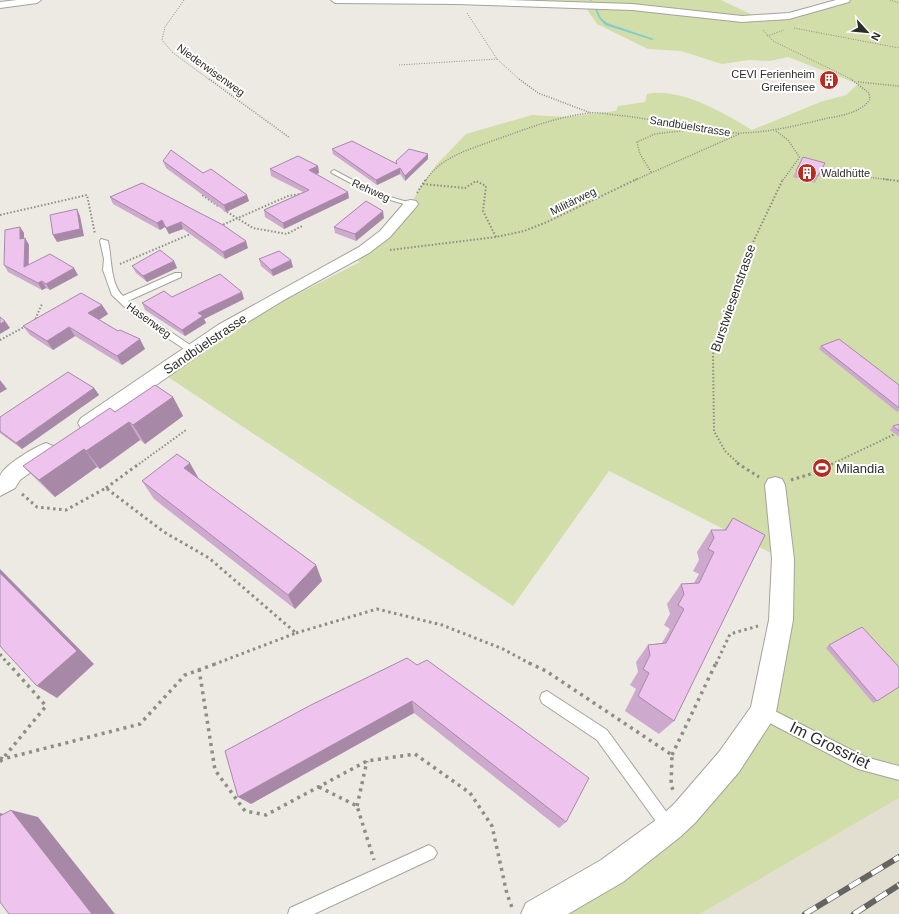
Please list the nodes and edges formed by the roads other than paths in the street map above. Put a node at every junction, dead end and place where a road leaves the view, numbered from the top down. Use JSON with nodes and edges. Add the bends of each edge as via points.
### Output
{"nodes":[{"id":1,"x":37,"y":0,"type":"edge"},
{"id":2,"x":335,"y":0,"type":"edge"},
{"id":3,"x":846,"y":0,"type":"edge"},
{"id":4,"x":0,"y":5,"type":"edge"},
{"id":5,"x":334,"y":172,"type":"dead end"},
{"id":6,"x":411,"y":204,"type":"joint"},
{"id":7,"x":104,"y":241,"type":"road end"},
{"id":8,"x":178,"y":275,"type":"dead end"},
{"id":9,"x":122,"y":300,"type":"junction"},
{"id":10,"x":193,"y":351,"type":"junction"},
{"id":11,"x":4,"y":484,"type":"edge"},
{"id":12,"x":775,"y":485,"type":"road end"},
{"id":13,"x":547,"y":698,"type":"dead end"},
{"id":14,"x":763,"y":712,"type":"junction"},
{"id":15,"x":899,"y":773,"type":"edge"},
{"id":16,"x":678,"y":820,"type":"junction"},
{"id":17,"x":429,"y":853,"type":"dead end"},
{"id":18,"x":296,"y":914,"type":"edge"},
{"id":19,"x":538,"y":914,"type":"edge"}],
"edges":[{"from":1,"to":4,"type":"street"},
{"from":2,"to":3,"type":"street","via":[[632,7],[720,18],[761,19],[789,16]]},
{"from":5,"to":6,"type":"lane","name":"Rehweg","via":[[375,194]]},
{"from":6,"to":10,"type":"street","name":"Sandbüelstrasse","via":[[385,234],[364,250],[278,297]]},
{"from":7,"to":9,"type":"lane","name":"Hasenweg","via":[[108,260],[107,270],[115,293]]},
{"from":8,"to":9,"type":"lane"},
{"from":9,"to":10,"type":"lane","name":"Hasenweg","via":[[134,312]]},
{"from":10,"to":11,"type":"street","name":"Sandbüelstrasse","via":[[13,474]]},
{"from":12,"to":14,"type":"street","via":[[783,558],[781,620]]},
{"from":13,"to":16,"type":"lane","via":[[602,735]]},
{"from":14,"to":15,"type":"lane","name":"Im Grossriet","via":[[863,764]]},
{"from":14,"to":16,"type":"street","via":[[729,762]]},
{"from":16,"to":19,"type":"street","via":[[612,871]]},
{"from":17,"to":18,"type":"lane"}]}
